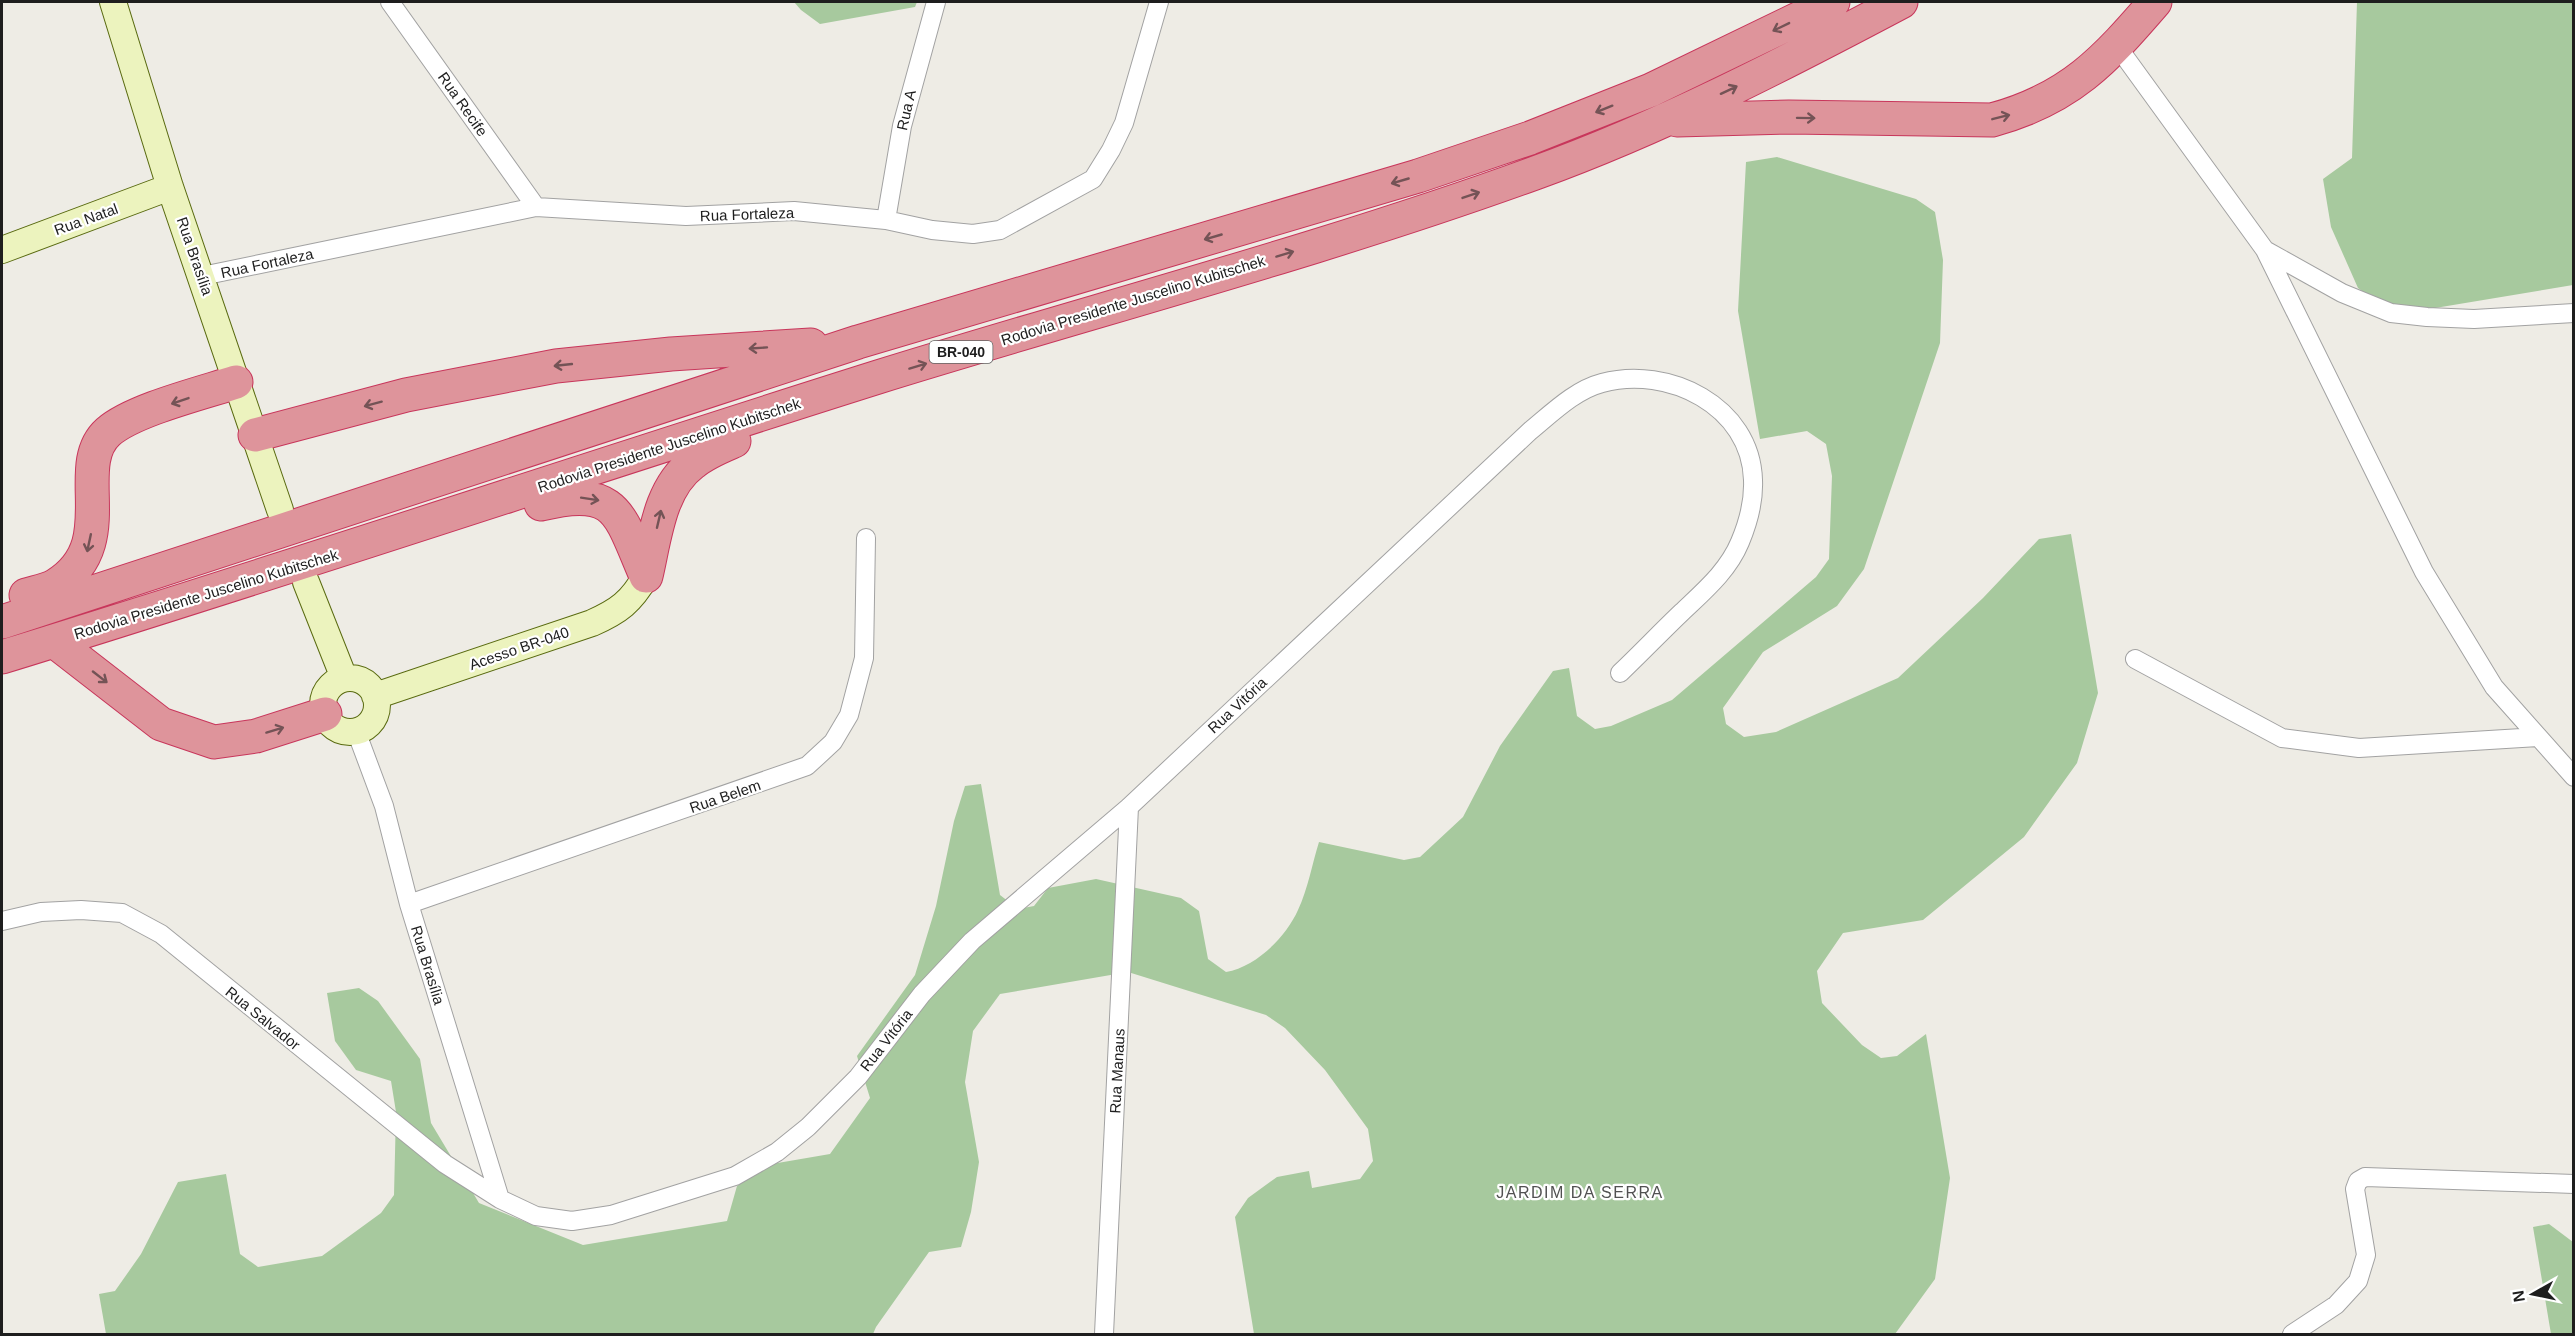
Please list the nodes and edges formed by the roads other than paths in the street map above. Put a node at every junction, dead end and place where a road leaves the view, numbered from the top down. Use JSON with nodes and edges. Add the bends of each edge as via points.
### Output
{"nodes":[{"id":1,"x":113,"y":2,"type":"edge"},
{"id":2,"x":390,"y":2,"type":"edge"},
{"id":3,"x":936,"y":2,"type":"edge"},
{"id":4,"x":1159,"y":2,"type":"edge"},
{"id":5,"x":1833,"y":2,"type":"edge"},
{"id":6,"x":1901,"y":2,"type":"edge"},
{"id":7,"x":2156,"y":2,"type":"edge"},
{"id":8,"x":2117,"y":46,"type":"junction"},
{"id":9,"x":1664,"y":120,"type":"junction"},
{"id":10,"x":170,"y":187,"type":"junction"},
{"id":11,"x":536,"y":207,"type":"junction"},
{"id":12,"x":886,"y":220,"type":"junction"},
{"id":13,"x":2,"y":250,"type":"edge"},
{"id":14,"x":2265,"y":250,"type":"junction"},
{"id":15,"x":202,"y":276,"type":"junction"},
{"id":16,"x":2574,"y":313,"type":"edge"},
{"id":17,"x":858,"y":342,"type":"junction"},
{"id":18,"x":879,"y":377,"type":"junction"},
{"id":19,"x":236,"y":382,"type":"junction"},
{"id":20,"x":255,"y":435,"type":"junction"},
{"id":21,"x":280,"y":510,"type":"dead end"},
{"id":22,"x":866,"y":538,"type":"dead end"},
{"id":23,"x":329,"y":555,"type":"junction"},
{"id":24,"x":646,"y":576,"type":"junction"},
{"id":25,"x":306,"y":582,"type":"dead end"},
{"id":26,"x":2,"y":606,"type":"edge"},
{"id":27,"x":2,"y":622,"type":"edge"},
{"id":28,"x":54,"y":641,"type":"junction"},
{"id":29,"x":2,"y":657,"type":"edge"},
{"id":30,"x":2135,"y":659,"type":"dead end"},
{"id":31,"x":1620,"y":673,"type":"dead end"},
{"id":32,"x":344,"y":678,"type":"junction"},
{"id":33,"x":375,"y":696,"type":"junction"},
{"id":34,"x":325,"y":714,"type":"junction"},
{"id":35,"x":356,"y":731,"type":"junction"},
{"id":36,"x":2538,"y":737,"type":"junction"},
{"id":37,"x":2574,"y":777,"type":"edge"},
{"id":38,"x":1129,"y":807,"type":"junction"},
{"id":39,"x":410,"y":904,"type":"junction"},
{"id":40,"x":2,"y":921,"type":"edge"},
{"id":41,"x":2574,"y":1184,"type":"edge"},
{"id":42,"x":500,"y":1199,"type":"junction"},
{"id":43,"x":1104,"y":1335,"type":"edge"},
{"id":44,"x":2292,"y":1335,"type":"edge"}],
"edges":[{"from":1,"to":10,"type":"street","name":"Rua Brasília"},
{"from":2,"to":11,"type":"street","name":"Rua Recife"},
{"from":3,"to":12,"type":"street","name":"Rua A","via":[[902,126]]},
{"from":4,"to":12,"type":"street","name":"Rua Fortaleza","via":[[1124,123],[1093,179],[1000,230],[973,234]]},
{"from":5,"to":17,"type":"highway","number":"BR-040","one_way":true,"via":[[1651,90],[1530,138],[1418,176]]},
{"from":9,"to":6,"type":"highway","name":"Rodovia Presidente Juscelino Kubitschek","number":"BR-040","one_way":true},
{"from":7,"to":8,"type":"highway"},
{"from":9,"to":8,"type":"highway","one_way":true,"via":[[1992,120],[2054,96],[2085,76]]},
{"from":8,"to":14,"type":"street"},
{"from":18,"to":9,"type":"highway","name":"Rodovia Presidente Juscelino Kubitschek","number":"BR-040","one_way":true,"via":[[1424,212],[1540,172]]},
{"from":10,"to":13,"type":"street","name":"Rua Natal"},
{"from":10,"to":15,"type":"street","name":"Rua Brasília"},
{"from":11,"to":12,"type":"street","name":"Rua Fortaleza","via":[[686,216],[794,211]]},
{"from":11,"to":15,"type":"street","name":"Rua Fortaleza"},
{"from":14,"to":16,"type":"street","via":[[2342,293],[2391,313],[2474,319]]},
{"from":14,"to":36,"type":"street","via":[[2424,572],[2494,687]]},
{"from":15,"to":19,"type":"street","name":"Rua Brasília"},
{"from":17,"to":20,"type":"highway","one_way":true,"via":[[556,366],[406,395]]},
{"from":17,"to":27,"type":"highway","number":"BR-040"},
{"from":18,"to":23,"type":"highway","name":"Rodovia Presidente Juscelino Kubitschek","number":"BR-040"},
{"from":24,"to":18,"type":"highway","one_way":true,"via":[[661,510],[674,483],[692,463],[713,450]]},
{"from":19,"to":20,"type":"street","name":"Rua Brasília"},
{"from":19,"to":26,"type":"highway","one_way":true,"via":[[131,418],[107,433],[94,458],[91,536],[86,556],[56,586]]},
{"from":20,"to":21,"type":"street","name":"Rua Brasília"},
{"from":22,"to":39,"type":"street","name":"Rua Belem","via":[[864,658],[849,715],[833,742],[807,766]]},
{"from":23,"to":24,"type":"highway","one_way":true,"via":[[582,497],[599,499],[621,519]]},
{"from":23,"to":28,"type":"highway","name":"Rodovia Presidente Juscelino Kubitschek","number":"BR-040"},
{"from":24,"to":33,"type":"street","name":"Acesso BR-040","via":[[636,594],[617,612]]},
{"from":25,"to":32,"type":"street"},
{"from":28,"to":29,"type":"highway","name":"Rodovia Presidente Juscelino Kubitschek","number":"BR-040"},
{"from":28,"to":34,"type":"highway","one_way":true,"via":[[161,724],[214,742],[256,736]]},
{"from":30,"to":36,"type":"street","via":[[2282,738],[2359,748]]},
{"from":31,"to":38,"type":"street","name":"Rua Vitória","via":[[1721,575],[1739,545],[1750,513],[1753,480],[1740,434],[1726,415],[1697,394],[1671,383],[1638,377],[1593,387],[1568,400],[1530,431]]},
{"from":32,"to":33,"type":"street","via":[[366,683]]},
{"from":32,"to":34,"type":"street","via":[[328,688],[324,696]]},
{"from":33,"to":35,"type":"street","via":[[377,705],[371,721]]},
{"from":34,"to":35,"type":"street","via":[[341,730]]},
{"from":35,"to":39,"type":"street","name":"Rua Brasília","via":[[384,806]]},
{"from":36,"to":37,"type":"street"},
{"from":38,"to":42,"type":"street","name":"Rua Vitória","via":[[972,940],[922,994],[858,1077],[777,1152],[735,1176],[611,1215],[572,1221],[536,1216]]},
{"from":38,"to":43,"type":"street","name":"Rua Manaus"},
{"from":39,"to":42,"type":"street","name":"Rua Brasília"},
{"from":40,"to":42,"type":"street","name":"Rua Salvador","via":[[41,912],[122,913],[161,934],[445,1164]]},
{"from":41,"to":44,"type":"street","via":[[2365,1177],[2358,1181],[2355,1190],[2366,1255],[2358,1281],[2336,1305]]}]}
